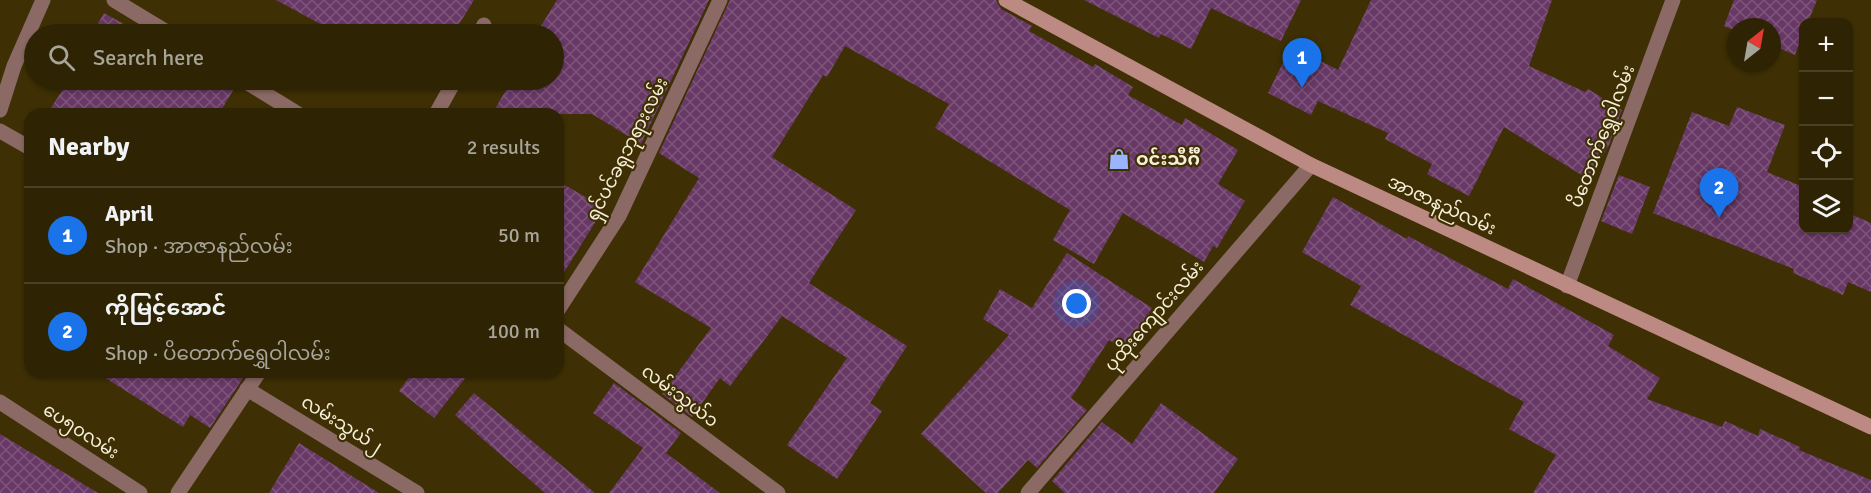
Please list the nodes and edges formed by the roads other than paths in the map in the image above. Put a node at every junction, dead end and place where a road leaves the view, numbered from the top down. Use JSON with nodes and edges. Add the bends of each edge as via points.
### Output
{"nodes":[{"id":1,"x":42,"y":0,"type":"edge"},
{"id":2,"x":114,"y":0,"type":"edge"},
{"id":3,"x":720,"y":0,"type":"edge"},
{"id":4,"x":1006,"y":0,"type":"edge"},
{"id":5,"x":1673,"y":0,"type":"edge"},
{"id":6,"x":32,"y":24,"type":"edge"},
{"id":7,"x":154,"y":24,"type":"edge"},
{"id":8,"x":24,"y":42,"type":"edge"},
{"id":9,"x":259,"y":90,"type":"edge"},
{"id":10,"x":449,"y":90,"type":"edge"},
{"id":11,"x":288,"y":108,"type":"edge"},
{"id":12,"x":439,"y":108,"type":"edge"},
{"id":13,"x":0,"y":110,"type":"edge"},
{"id":14,"x":0,"y":131,"type":"edge"},
{"id":15,"x":24,"y":145,"type":"edge"},
{"id":16,"x":1311,"y":165,"type":"junction"},
{"id":17,"x":1567,"y":286,"type":"junction"},
{"id":18,"x":564,"y":301,"type":"edge"},
{"id":19,"x":564,"y":333,"type":"edge"},
{"id":20,"x":255,"y":378,"type":"edge"},
{"id":21,"x":247,"y":389,"type":"junction"},
{"id":22,"x":0,"y":402,"type":"edge"},
{"id":23,"x":1871,"y":427,"type":"edge"},
{"id":24,"x":140,"y":493,"type":"edge"},
{"id":25,"x":178,"y":493,"type":"edge"},
{"id":26,"x":417,"y":493,"type":"edge"},
{"id":27,"x":778,"y":493,"type":"edge"},
{"id":28,"x":1028,"y":493,"type":"edge"}],
"edges":[{"from":1,"to":6,"type":"street"},
{"from":2,"to":7,"type":"street"},
{"from":3,"to":18,"type":"street","name":"ရှင်ပင်ခရုဘုရားလမ်း","via":[[619,216]]},
{"from":4,"to":16,"type":"main road","name":"အာဇာနည်လမ်း"},
{"from":5,"to":17,"type":"street","name":"ပိတောက်ရွှေဝါလမ်း"},
{"from":8,"to":13,"type":"street"},
{"from":9,"to":11,"type":"street"},
{"from":10,"to":12,"type":"street"},
{"from":14,"to":15,"type":"street"},
{"from":16,"to":17,"type":"main road","name":"အာဇာနည်လမ်း"},
{"from":16,"to":28,"type":"street","name":"ပုထိုးကျောင်းလမ်း"},
{"from":17,"to":23,"type":"main road","name":"အာဇာနည်လမ်း"},
{"from":19,"to":27,"type":"street","name":"လမ်းသွယ်၁"},
{"from":20,"to":21,"type":"street"},
{"from":21,"to":25,"type":"street"},
{"from":21,"to":26,"type":"street","name":"လမ်းသွယ်၂"},
{"from":22,"to":24,"type":"street","name":"ပေ၅၀လမ်း"}]}
